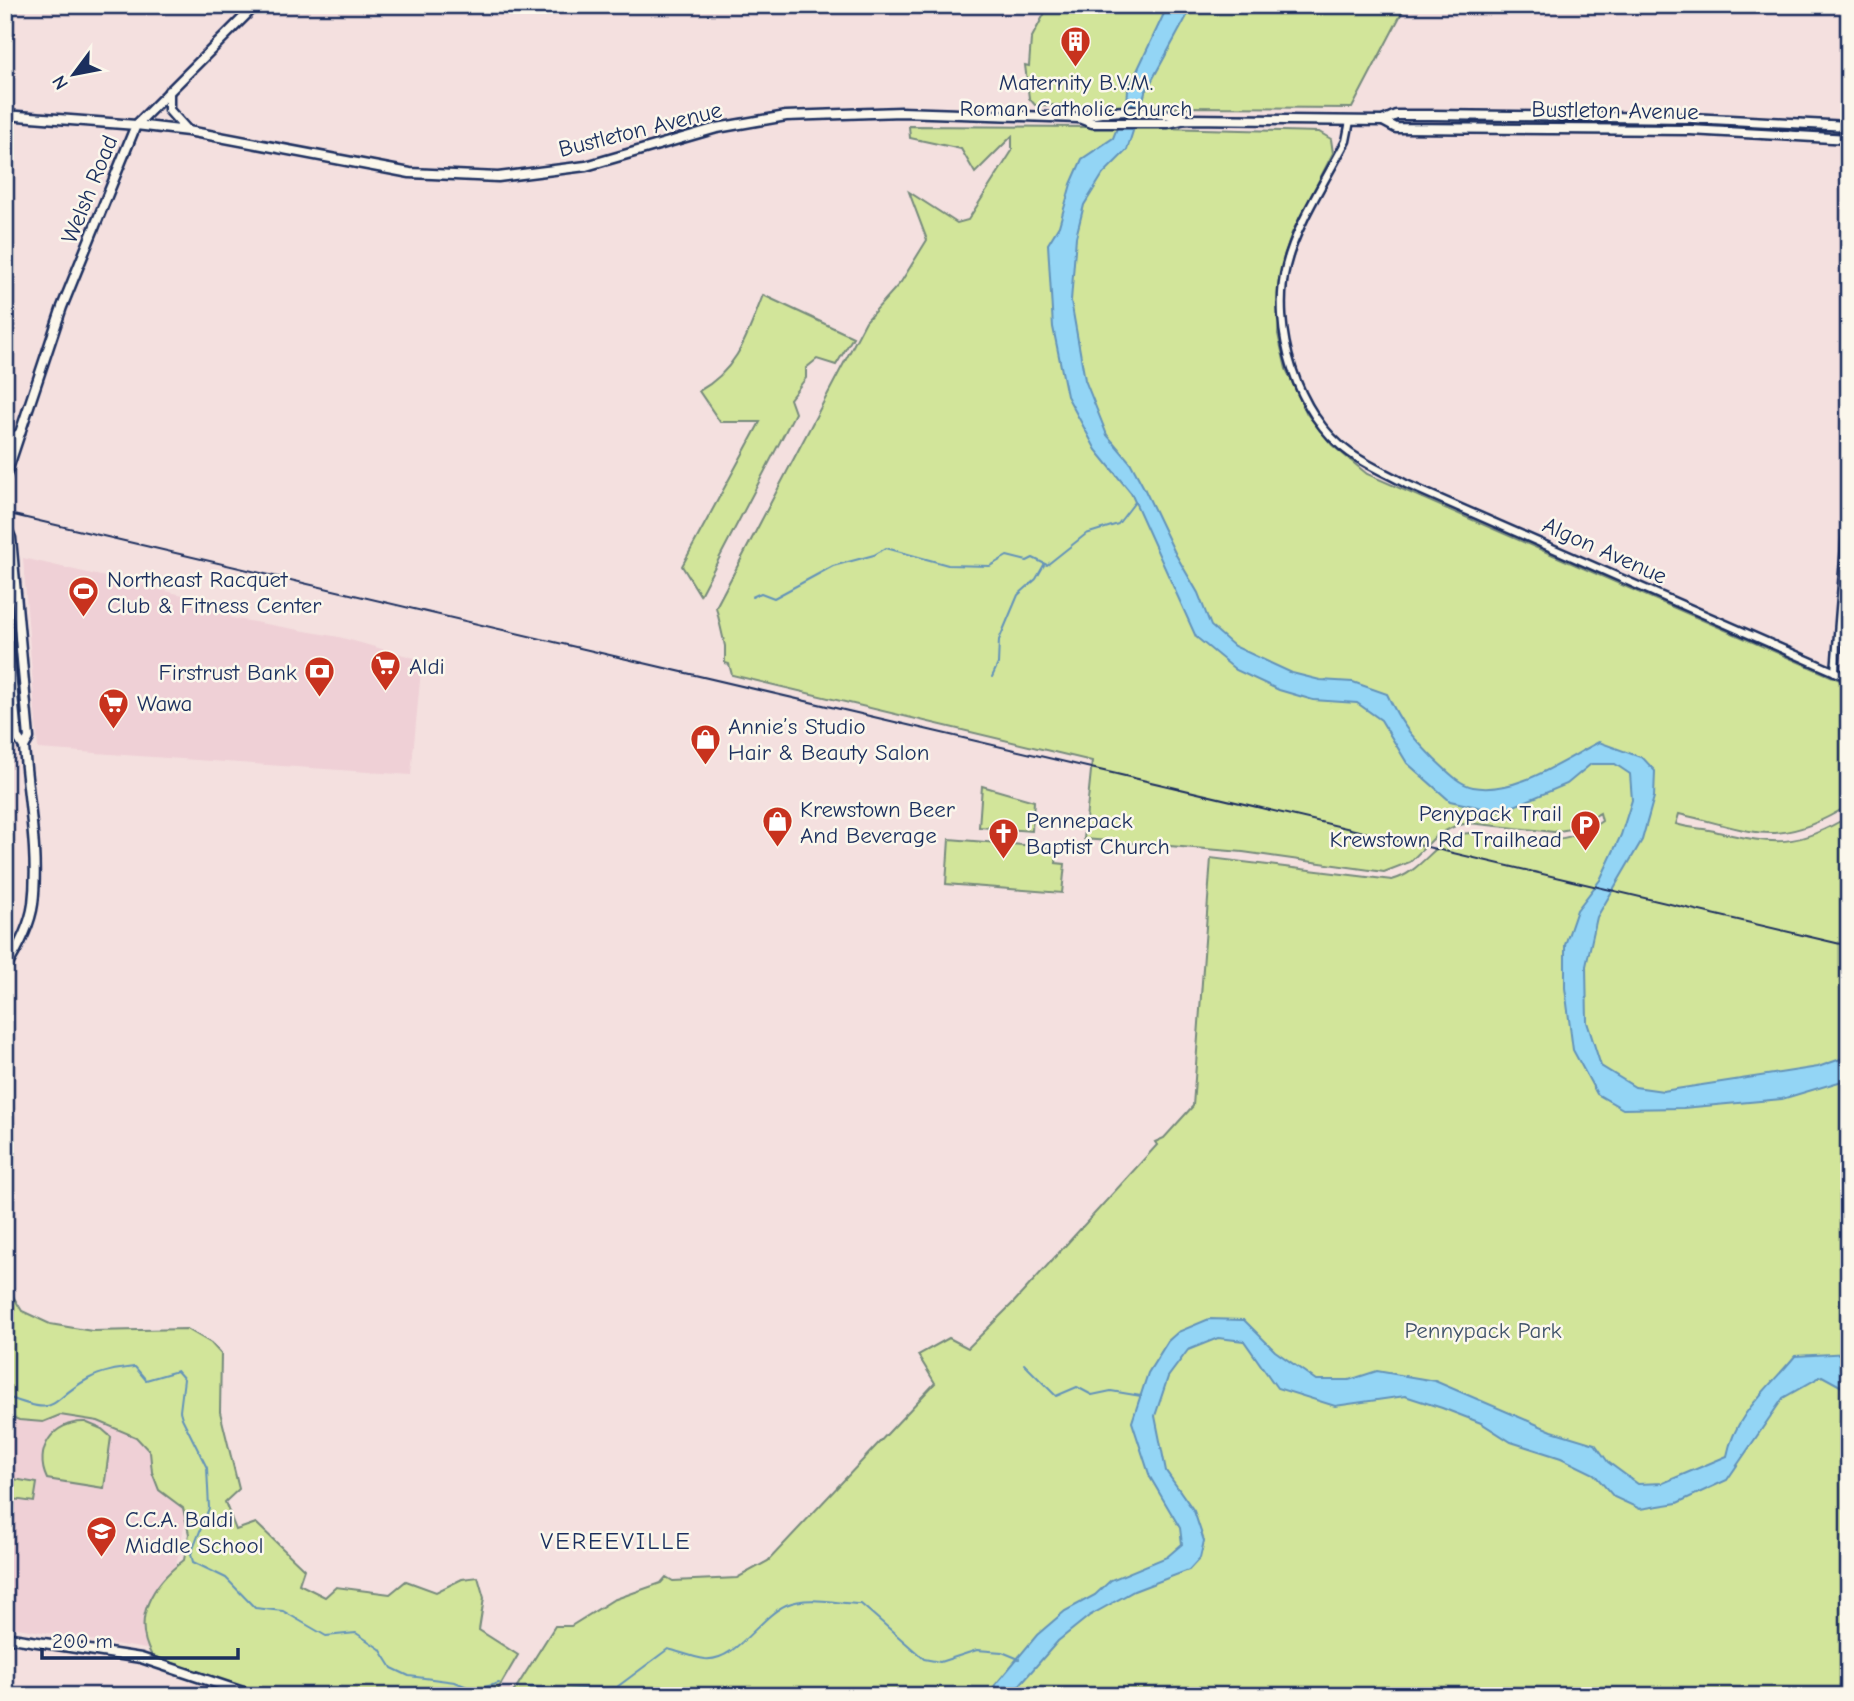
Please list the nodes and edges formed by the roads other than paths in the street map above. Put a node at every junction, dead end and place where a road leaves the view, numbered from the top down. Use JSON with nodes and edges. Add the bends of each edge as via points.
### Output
{"nodes":[{"id":1,"x":9,"y":5,"type":"edge"},
{"id":2,"x":256,"y":5,"type":"edge"},
{"id":3,"x":5,"y":29,"type":"edge"},
{"id":4,"x":171,"y":89,"type":"junction"},
{"id":5,"x":5,"y":116,"type":"edge"},
{"id":6,"x":1079,"y":118,"type":"junction"},
{"id":7,"x":1169,"y":119,"type":"junction"},
{"id":8,"x":1350,"y":121,"type":"junction"},
{"id":9,"x":1383,"y":121,"type":"junction"},
{"id":10,"x":136,"y":125,"type":"junction"},
{"id":11,"x":1849,"y":125,"type":"edge"},
{"id":12,"x":188,"y":131,"type":"junction"},
{"id":13,"x":1849,"y":139,"type":"edge"},
{"id":14,"x":23,"y":428,"type":"junction"},
{"id":15,"x":5,"y":443,"type":"edge"},
{"id":16,"x":5,"y":478,"type":"edge"},
{"id":17,"x":1849,"y":495,"type":"edge"},
{"id":18,"x":5,"y":523,"type":"edge"},
{"id":19,"x":1846,"y":562,"type":"edge"},
{"id":20,"x":5,"y":609,"type":"edge"},
{"id":21,"x":1835,"y":672,"type":"junction"},
{"id":22,"x":1849,"y":678,"type":"edge"},
{"id":23,"x":24,"y":747,"type":"junction"},
{"id":24,"x":5,"y":969,"type":"edge"},
{"id":25,"x":5,"y":1637,"type":"edge"},
{"id":26,"x":255,"y":1696,"type":"edge"}],
"edges":[{"from":1,"to":3,"type":"main road"},
{"from":2,"to":4,"type":"main road","name":"Welsh Road"},
{"from":4,"to":10,"type":"main road","name":"Welsh Road"},
{"from":4,"to":12,"type":"main road","via":[[169,110]]},
{"from":5,"to":10,"type":"main road","name":"Bustleton Avenue"},
{"from":6,"to":7,"type":"main road","name":"Bustleton Avenue","via":[[1092,122]]},
{"from":6,"to":7,"type":"main road","name":"Bustleton Avenue","via":[[1095,113]]},
{"from":6,"to":12,"type":"main road","name":"Bustleton Avenue","via":[[901,113],[786,116],[703,131],[586,166],[498,177],[410,173]]},
{"from":7,"to":8,"type":"main road","name":"Bustleton Avenue"},
{"from":8,"to":9,"type":"main road","name":"Bustleton Avenue"},
{"from":8,"to":21,"type":"street","name":"Algon Avenue","via":[[1346,141],[1286,264],[1284,336],[1296,381],[1318,418],[1349,452],[1406,484]]},
{"from":9,"to":11,"type":"main road","name":"Bustleton Avenue","via":[[1396,114]]},
{"from":9,"to":13,"type":"main road","name":"Bustleton Avenue","via":[[1396,128],[1690,130]]},
{"from":10,"to":12,"type":"main road","name":"Bustleton Avenue"},
{"from":10,"to":14,"type":"main road","name":"Welsh Road","via":[[62,307]]},
{"from":14,"to":15,"type":"main road"},
{"from":14,"to":16,"type":"main road","name":"Welsh Road"},
{"from":17,"to":19,"type":"street"},
{"from":18,"to":23,"type":"main road","via":[[11,538],[29,737]]},
{"from":19,"to":21,"type":"street"},
{"from":20,"to":23,"type":"main road","via":[[17,737]]},
{"from":21,"to":22,"type":"street","name":"Algon Avenue"},
{"from":23,"to":24,"type":"main road","via":[[33,907]]},
{"from":25,"to":26,"type":"main road","via":[[141,1658]]}]}
